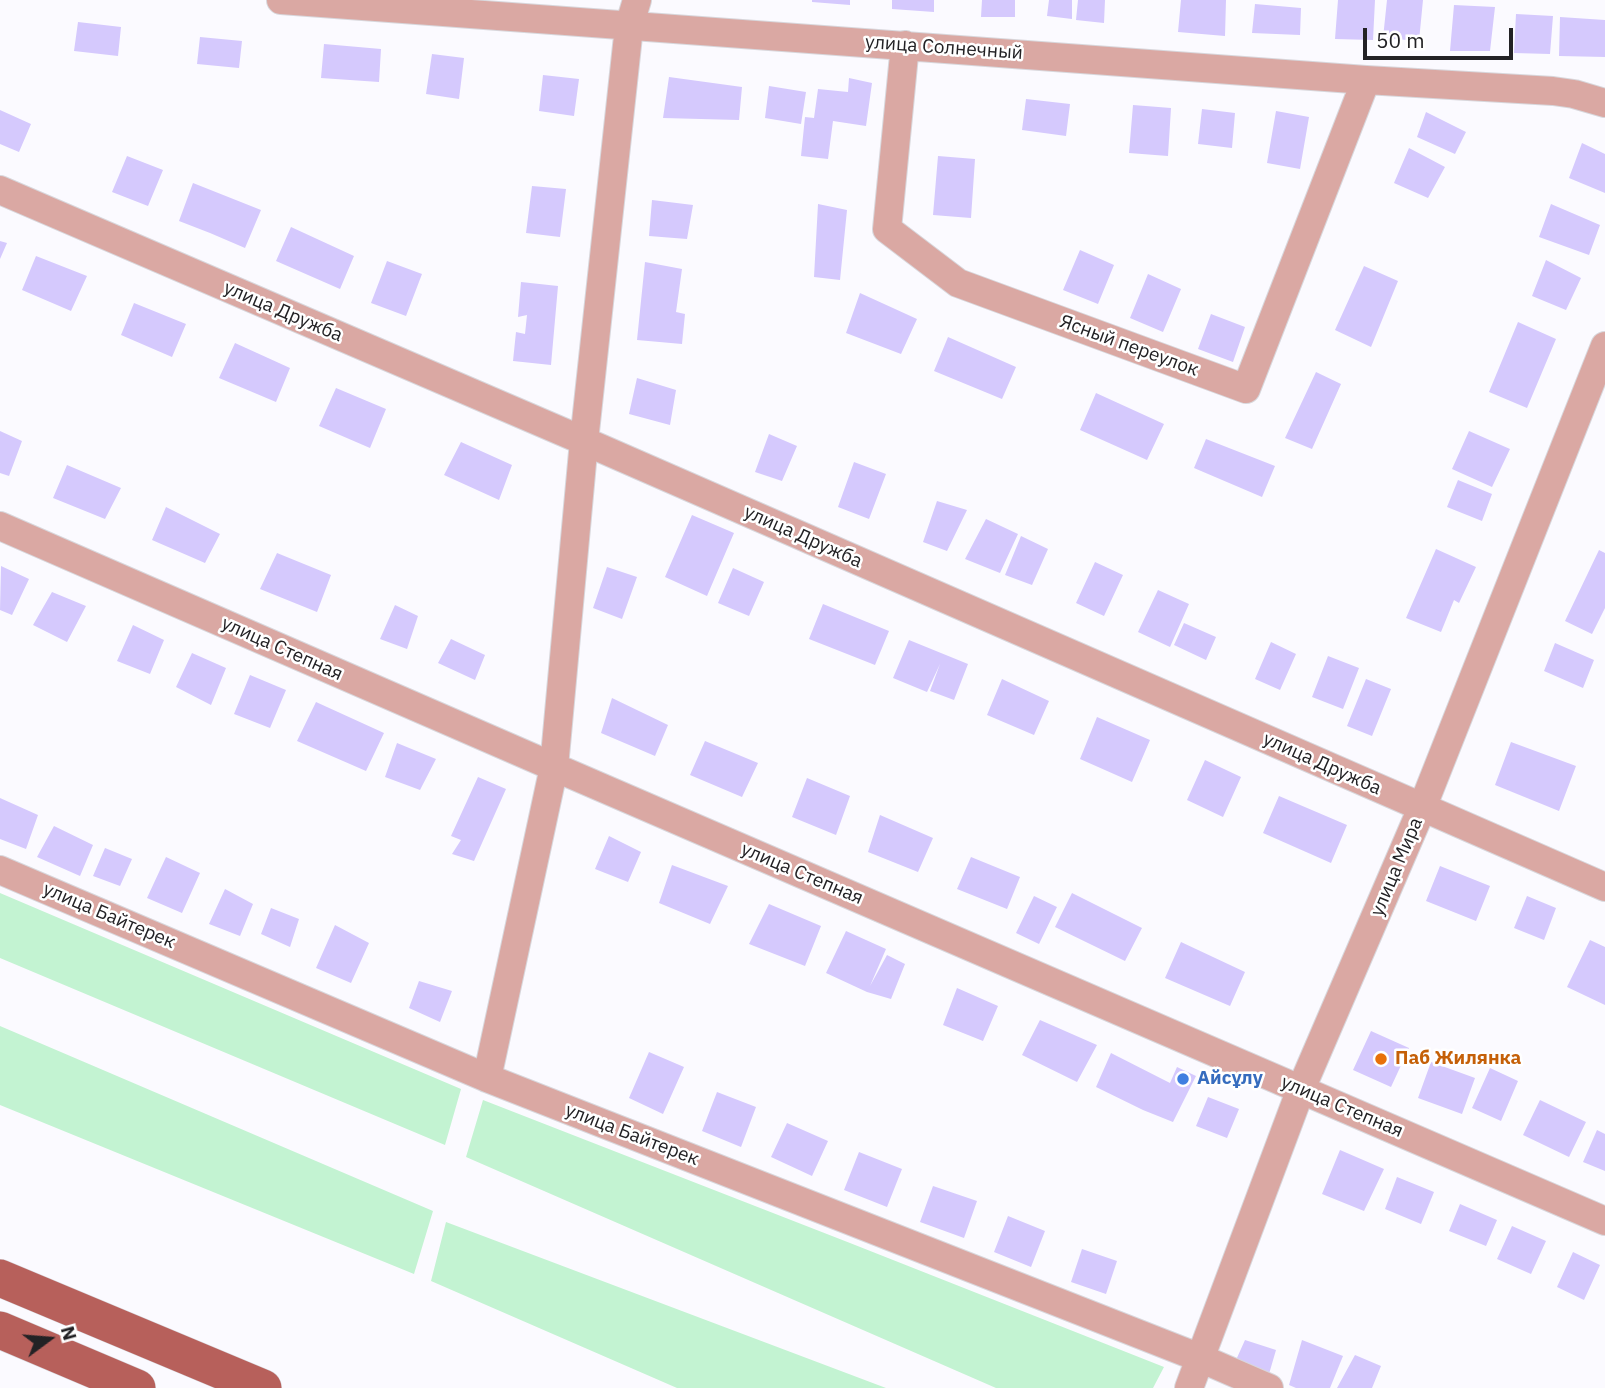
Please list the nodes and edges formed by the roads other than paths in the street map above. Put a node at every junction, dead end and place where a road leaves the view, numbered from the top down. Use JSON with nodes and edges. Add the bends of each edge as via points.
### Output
{"nodes":[{"id":1,"x":281,"y":0,"type":"edge"},
{"id":2,"x":638,"y":0,"type":"edge"},
{"id":3,"x":629,"y":27,"type":"junction"},
{"id":4,"x":905,"y":45,"type":"junction"},
{"id":5,"x":1366,"y":80,"type":"junction"},
{"id":6,"x":1605,"y":103,"type":"edge"},
{"id":7,"x":0,"y":190,"type":"edge"},
{"id":8,"x":1605,"y":346,"type":"edge"},
{"id":9,"x":584,"y":441,"type":"junction"},
{"id":10,"x":0,"y":526,"type":"edge"},
{"id":11,"x":554,"y":767,"type":"junction"},
{"id":12,"x":1422,"y":808,"type":"junction"},
{"id":13,"x":0,"y":870,"type":"edge"},
{"id":14,"x":1605,"y":887,"type":"edge"},
{"id":15,"x":487,"y":1078,"type":"junction"},
{"id":16,"x":1301,"y":1089,"type":"junction"},
{"id":17,"x":1605,"y":1221,"type":"edge"},
{"id":18,"x":0,"y":1278,"type":"edge"},
{"id":19,"x":0,"y":1331,"type":"edge"},
{"id":20,"x":1200,"y":1358,"type":"junction"},
{"id":21,"x":137,"y":1388,"type":"edge"},
{"id":22,"x":263,"y":1388,"type":"edge"},
{"id":23,"x":1189,"y":1388,"type":"edge"},
{"id":24,"x":1269,"y":1388,"type":"edge"}],
"edges":[{"from":1,"to":3,"type":"street","name":"улица Солнечный"},
{"from":2,"to":3,"type":"street"},
{"from":3,"to":4,"type":"street","name":"улица Солнечный"},
{"from":3,"to":9,"type":"street"},
{"from":4,"to":5,"type":"street","name":"улица Солнечный"},
{"from":4,"to":5,"type":"street","name":"Ясный переулок","via":[[887,229],[958,283],[1246,389]]},
{"from":5,"to":6,"type":"street","name":"улица Солнечный","via":[[1574,94]]},
{"from":7,"to":9,"type":"street","name":"улица Дружба"},
{"from":8,"to":12,"type":"street","name":"улица Мира"},
{"from":9,"to":11,"type":"street"},
{"from":9,"to":12,"type":"street","name":"улица Дружба"},
{"from":10,"to":11,"type":"street","name":"улица Степная"},
{"from":11,"to":15,"type":"street"},
{"from":11,"to":16,"type":"street","name":"улица Степная"},
{"from":12,"to":14,"type":"street","name":"улица Дружба"},
{"from":12,"to":16,"type":"street","name":"улица Мира"},
{"from":13,"to":15,"type":"street","name":"улица Байтерек"},
{"from":15,"to":20,"type":"street","name":"улица Байтерек"},
{"from":16,"to":17,"type":"street","name":"улица Степная"},
{"from":16,"to":20,"type":"street","name":"улица Мира"},
{"from":18,"to":22,"type":"main road"},
{"from":19,"to":21,"type":"main road"},
{"from":20,"to":23,"type":"street","name":"улица Мира"},
{"from":20,"to":24,"type":"street","name":"улица Байтерек"}]}
